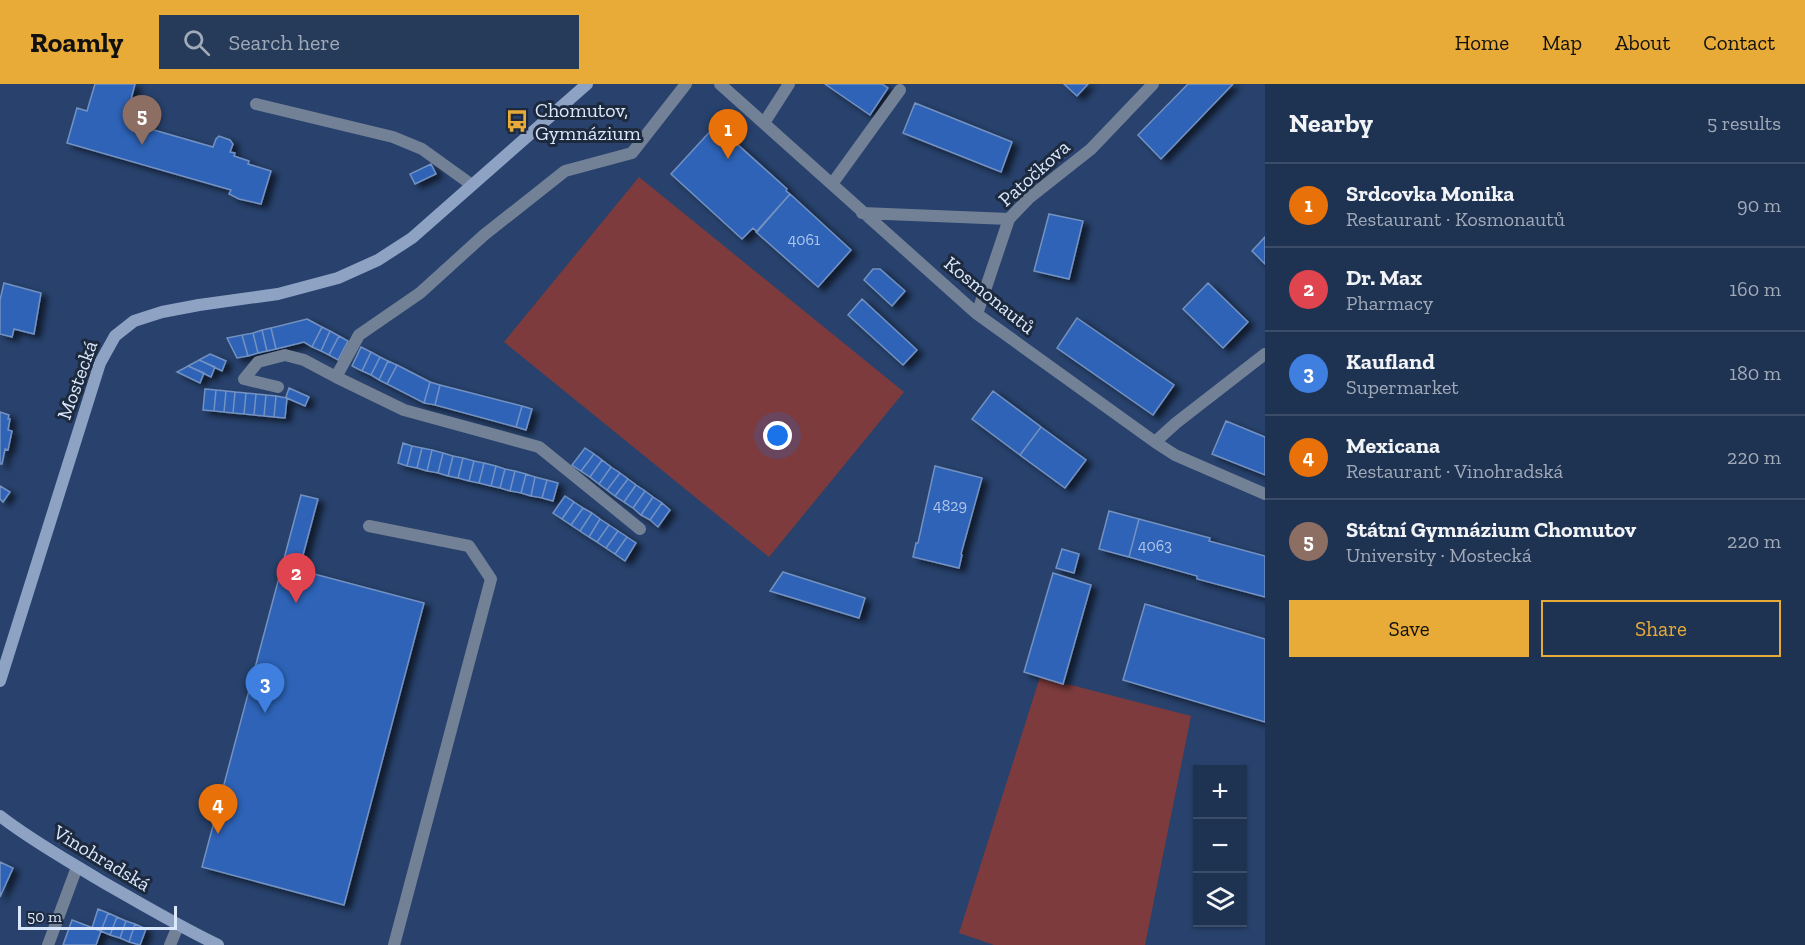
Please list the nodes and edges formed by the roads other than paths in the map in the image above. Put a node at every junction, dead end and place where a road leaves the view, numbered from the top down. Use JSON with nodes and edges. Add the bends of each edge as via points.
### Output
{"nodes":[{"id":1,"x":587,"y":84,"type":"edge"},
{"id":2,"x":686,"y":84,"type":"edge"},
{"id":3,"x":720,"y":84,"type":"edge"},
{"id":4,"x":789,"y":84,"type":"edge"},
{"id":5,"x":1153,"y":84,"type":"edge"},
{"id":6,"x":900,"y":90,"type":"dead end"},
{"id":7,"x":256,"y":104,"type":"dead end"},
{"id":8,"x":764,"y":123,"type":"junction"},
{"id":9,"x":832,"y":184,"type":"junction"},
{"id":10,"x":472,"y":185,"type":"junction"},
{"id":11,"x":862,"y":213,"type":"junction"},
{"id":12,"x":1009,"y":219,"type":"junction"},
{"id":13,"x":977,"y":314,"type":"junction"},
{"id":14,"x":1265,"y":354,"type":"edge"},
{"id":15,"x":336,"y":377,"type":"junction"},
{"id":16,"x":278,"y":387,"type":"dead end"},
{"id":17,"x":1155,"y":442,"type":"junction"},
{"id":18,"x":1265,"y":494,"type":"edge"},
{"id":19,"x":369,"y":526,"type":"dead end"},
{"id":20,"x":640,"y":529,"type":"dead end"},
{"id":21,"x":12,"y":643,"type":"junction"},
{"id":22,"x":0,"y":651,"type":"edge"},
{"id":23,"x":0,"y":681,"type":"edge"},
{"id":24,"x":0,"y":816,"type":"edge"},
{"id":25,"x":77,"y":867,"type":"junction"},
{"id":26,"x":178,"y":926,"type":"junction"},
{"id":27,"x":48,"y":945,"type":"edge"},
{"id":28,"x":170,"y":945,"type":"edge"},
{"id":29,"x":218,"y":945,"type":"edge"},
{"id":30,"x":394,"y":945,"type":"edge"}],
"edges":[{"from":1,"to":10,"type":"street","name":"Mostecká"},
{"from":2,"to":15,"type":"street","via":[[632,153],[565,171],[484,235],[420,293],[359,335]]},
{"from":3,"to":8,"type":"street","name":"Kosmonautů"},
{"from":4,"to":8,"type":"street"},
{"from":5,"to":12,"type":"street","name":"Patočkova","via":[[1092,149],[1029,198]]},
{"from":6,"to":9,"type":"street"},
{"from":7,"to":10,"type":"street","via":[[393,137],[422,149]]},
{"from":8,"to":9,"type":"street","name":"Kosmonautů"},
{"from":9,"to":11,"type":"street","name":"Kosmonautů"},
{"from":10,"to":21,"type":"street","name":"Mostecká","via":[[412,238],[378,260],[338,278],[278,294],[162,312],[134,321],[115,336],[100,363]]},
{"from":11,"to":12,"type":"street"},
{"from":11,"to":13,"type":"street","name":"Kosmonautů"},
{"from":12,"to":13,"type":"street","name":"Patočkova"},
{"from":13,"to":17,"type":"street","name":"Kosmonautů"},
{"from":14,"to":17,"type":"street"},
{"from":15,"to":16,"type":"street","via":[[285,355],[258,362],[244,379]]},
{"from":15,"to":20,"type":"street","via":[[404,410],[539,447]]},
{"from":17,"to":18,"type":"street","name":"Kosmonautů","via":[[1175,455]]},
{"from":19,"to":30,"type":"street","via":[[469,546],[490,579]]},
{"from":21,"to":22,"type":"street"},
{"from":21,"to":23,"type":"street","name":"Mostecká"},
{"from":24,"to":25,"type":"street","name":"Vinohradská"},
{"from":25,"to":26,"type":"street","name":"Vinohradská"},
{"from":25,"to":27,"type":"street"},
{"from":26,"to":28,"type":"street"},
{"from":26,"to":29,"type":"street","name":"Vinohradská"}]}
